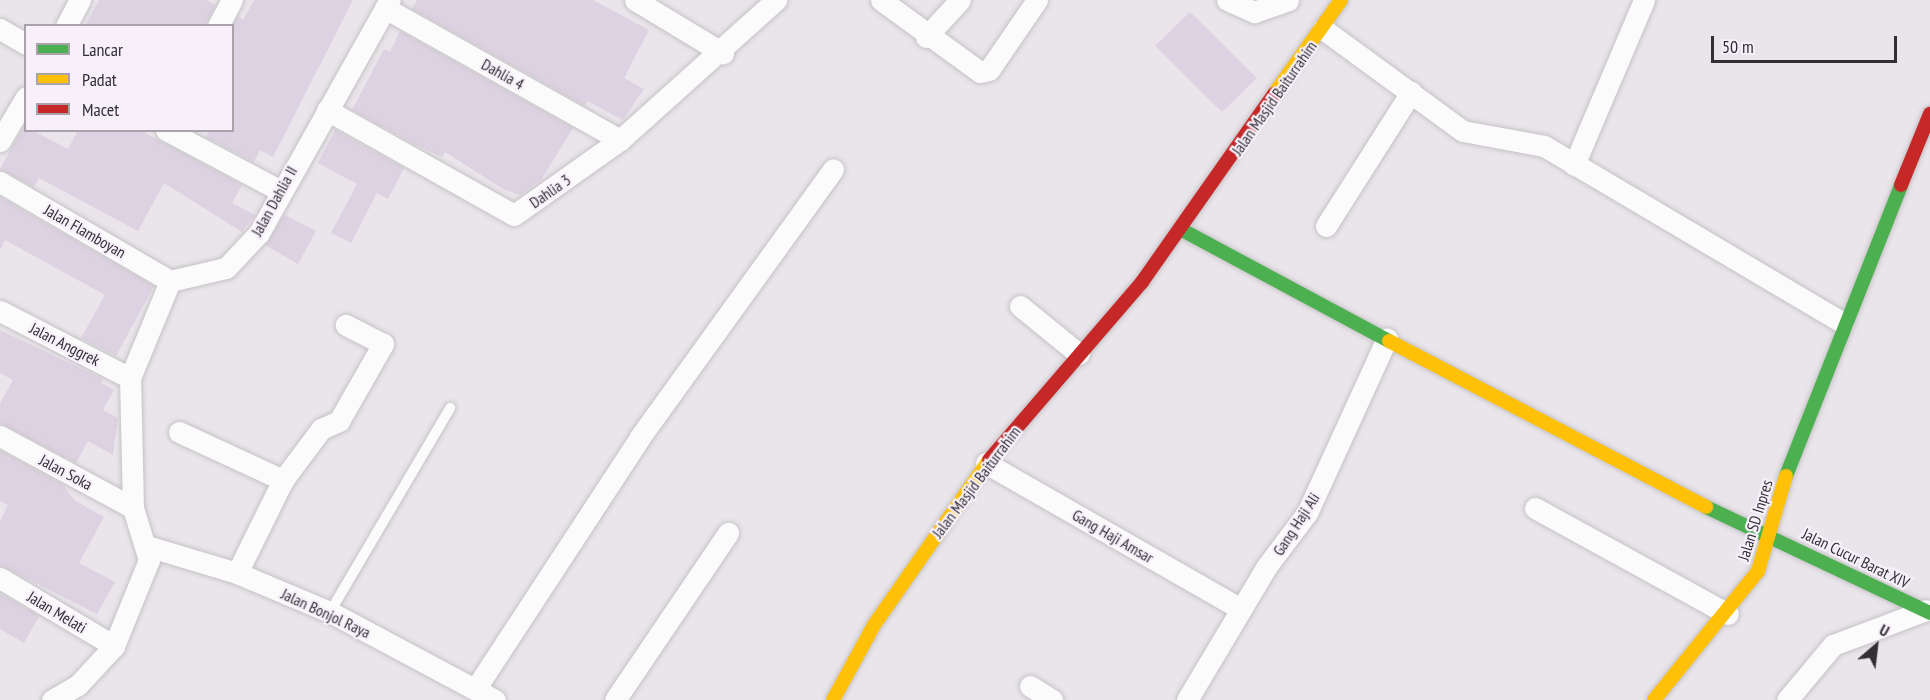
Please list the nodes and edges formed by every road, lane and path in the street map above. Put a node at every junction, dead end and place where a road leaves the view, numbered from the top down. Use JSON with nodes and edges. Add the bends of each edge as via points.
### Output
{"nodes":[{"id":1,"x":80,"y":0,"type":"edge"},
{"id":2,"x":232,"y":0,"type":"edge"},
{"id":3,"x":635,"y":0,"type":"edge"},
{"id":4,"x":776,"y":0,"type":"edge"},
{"id":5,"x":881,"y":0,"type":"edge"},
{"id":6,"x":960,"y":0,"type":"edge"},
{"id":7,"x":1037,"y":0,"type":"edge"},
{"id":8,"x":1227,"y":0,"type":"edge"},
{"id":9,"x":1288,"y":0,"type":"edge"},
{"id":10,"x":1341,"y":0,"type":"edge"},
{"id":11,"x":1644,"y":0,"type":"edge"},
{"id":12,"x":388,"y":4,"type":"edge"},
{"id":13,"x":67,"y":24,"type":"edge"},
{"id":14,"x":219,"y":24,"type":"edge"},
{"id":15,"x":0,"y":29,"type":"edge"},
{"id":16,"x":1323,"y":29,"type":"junction"},
{"id":17,"x":926,"y":37,"type":"junction"},
{"id":18,"x":24,"y":43,"type":"edge"},
{"id":19,"x":723,"y":53,"type":"junction"},
{"id":20,"x":1411,"y":92,"type":"junction"},
{"id":21,"x":24,"y":100,"type":"edge"},
{"id":22,"x":327,"y":110,"type":"junction"},
{"id":23,"x":1930,"y":114,"type":"edge"},
{"id":24,"x":170,"y":132,"type":"edge"},
{"id":25,"x":620,"y":140,"type":"junction"},
{"id":26,"x":0,"y":141,"type":"edge"},
{"id":27,"x":1574,"y":165,"type":"junction"},
{"id":28,"x":833,"y":169,"type":"dead end"},
{"id":29,"x":0,"y":182,"type":"edge"},
{"id":30,"x":279,"y":190,"type":"junction"},
{"id":31,"x":1326,"y":226,"type":"dead end"},
{"id":32,"x":1182,"y":230,"type":"junction"},
{"id":33,"x":170,"y":280,"type":"junction"},
{"id":34,"x":1020,"y":306,"type":"dead end"},
{"id":35,"x":0,"y":311,"type":"edge"},
{"id":36,"x":1843,"y":323,"type":"junction"},
{"id":37,"x":346,"y":325,"type":"dead end"},
{"id":38,"x":1387,"y":338,"type":"junction"},
{"id":39,"x":1079,"y":354,"type":"junction"},
{"id":40,"x":130,"y":378,"type":"junction"},
{"id":41,"x":450,"y":408,"type":"dead end"},
{"id":42,"x":179,"y":432,"type":"dead end"},
{"id":43,"x":0,"y":436,"type":"edge"},
{"id":44,"x":986,"y":463,"type":"junction"},
{"id":45,"x":283,"y":480,"type":"junction"},
{"id":46,"x":133,"y":508,"type":"junction"},
{"id":47,"x":1534,"y":508,"type":"dead end"},
{"id":48,"x":728,"y":533,"type":"dead end"},
{"id":49,"x":1768,"y":534,"type":"junction"},
{"id":50,"x":147,"y":546,"type":"junction"},
{"id":51,"x":237,"y":573,"type":"junction"},
{"id":52,"x":0,"y":578,"type":"edge"},
{"id":53,"x":1240,"y":609,"type":"junction"},
{"id":54,"x":330,"y":612,"type":"junction"},
{"id":55,"x":1928,"y":612,"type":"edge"},
{"id":56,"x":1728,"y":614,"type":"junction"},
{"id":57,"x":114,"y":646,"type":"junction"},
{"id":58,"x":1030,"y":686,"type":"dead end"},
{"id":59,"x":476,"y":688,"type":"junction"},
{"id":60,"x":52,"y":700,"type":"edge"},
{"id":61,"x":495,"y":700,"type":"edge"},
{"id":62,"x":615,"y":700,"type":"edge"},
{"id":63,"x":833,"y":700,"type":"edge"},
{"id":64,"x":1052,"y":700,"type":"edge"},
{"id":65,"x":1186,"y":700,"type":"edge"},
{"id":66,"x":1654,"y":700,"type":"edge"},
{"id":67,"x":1787,"y":700,"type":"edge"}],
"edges":[{"from":1,"to":13,"type":"street"},
{"from":2,"to":14,"type":"street"},
{"from":3,"to":19,"type":"street"},
{"from":4,"to":19,"type":"street","name":"Dahlia 3"},
{"from":5,"to":17,"type":"street"},
{"from":6,"to":17,"type":"street"},
{"from":7,"to":17,"type":"street","via":[[989,70],[972,68]]},
{"from":8,"to":9,"type":"street","via":[[1254,12]]},
{"from":10,"to":16,"type":"street","name":"Jalan Masjid Baiturrahim"},
{"from":11,"to":27,"type":"street"},
{"from":12,"to":22,"type":"street","name":"Jalan Dahlia II"},
{"from":12,"to":25,"type":"street","name":"Dahlia 4"},
{"from":15,"to":18,"type":"street"},
{"from":16,"to":20,"type":"street"},
{"from":16,"to":32,"type":"street","name":"Jalan Masjid Baiturrahim"},
{"from":19,"to":25,"type":"street","name":"Dahlia 3"},
{"from":20,"to":27,"type":"street","via":[[1468,134],[1533,141]]},
{"from":20,"to":31,"type":"street"},
{"from":21,"to":26,"type":"street"},
{"from":22,"to":25,"type":"street","name":"Dahlia 3","via":[[514,215]]},
{"from":22,"to":30,"type":"street","name":"Jalan Dahlia II"},
{"from":23,"to":36,"type":"street","name":"Jalan SD Inpres"},
{"from":24,"to":30,"type":"street"},
{"from":27,"to":36,"type":"street"},
{"from":28,"to":59,"type":"street","via":[[640,437]]},
{"from":29,"to":33,"type":"street","name":"Jalan Flamboyan"},
{"from":30,"to":33,"type":"street","name":"Jalan Dahlia II","via":[[259,233],[226,268]]},
{"from":32,"to":38,"type":"street","name":"Jalan Cucur Barat XIV"},
{"from":32,"to":39,"type":"street","name":"Jalan Masjid Baiturrahim","via":[[1136,278]]},
{"from":33,"to":40,"type":"street"},
{"from":34,"to":39,"type":"street"},
{"from":35,"to":40,"type":"street","name":"Jalan Anggrek"},
{"from":36,"to":49,"type":"street","name":"Jalan SD Inpres"},
{"from":37,"to":45,"type":"street","via":[[383,344],[339,421],[321,429]]},
{"from":38,"to":49,"type":"street","name":"Jalan Cucur Barat XIV","via":[[1613,462]]},
{"from":38,"to":53,"type":"street","name":"Gang Haji Ali","via":[[1307,513]]},
{"from":39,"to":44,"type":"street","name":"Jalan Masjid Baiturrahim"},
{"from":40,"to":46,"type":"street"},
{"from":41,"to":54,"type":"lane"},
{"from":42,"to":45,"type":"street"},
{"from":43,"to":46,"type":"street","name":"Jalan Soka"},
{"from":44,"to":53,"type":"street","name":"Gang Haji Amsar"},
{"from":44,"to":63,"type":"street","name":"Jalan Masjid Baiturrahim","via":[[874,625]]},
{"from":45,"to":51,"type":"street"},
{"from":46,"to":50,"type":"street"},
{"from":47,"to":56,"type":"street"},
{"from":48,"to":62,"type":"street"},
{"from":49,"to":55,"type":"street","name":"Jalan Cucur Barat XIV"},
{"from":49,"to":56,"type":"street","name":"Jalan SD Inpres","via":[[1751,584]]},
{"from":50,"to":51,"type":"street","name":"Jalan Bonjol Raya"},
{"from":50,"to":57,"type":"street","via":[[150,560]]},
{"from":51,"to":54,"type":"street","name":"Jalan Bonjol Raya"},
{"from":52,"to":57,"type":"street","name":"Jalan Melati"},
{"from":53,"to":65,"type":"street","name":"Gang Haji Ali"},
{"from":54,"to":59,"type":"street","name":"Jalan Bonjol Raya"},
{"from":55,"to":67,"type":"street","via":[[1833,645]]},
{"from":56,"to":66,"type":"street","name":"Jalan SD Inpres"},
{"from":57,"to":60,"type":"street","via":[[78,686]]},
{"from":58,"to":64,"type":"street"},
{"from":59,"to":61,"type":"street","name":"Jalan Bonjol Raya"}]}
